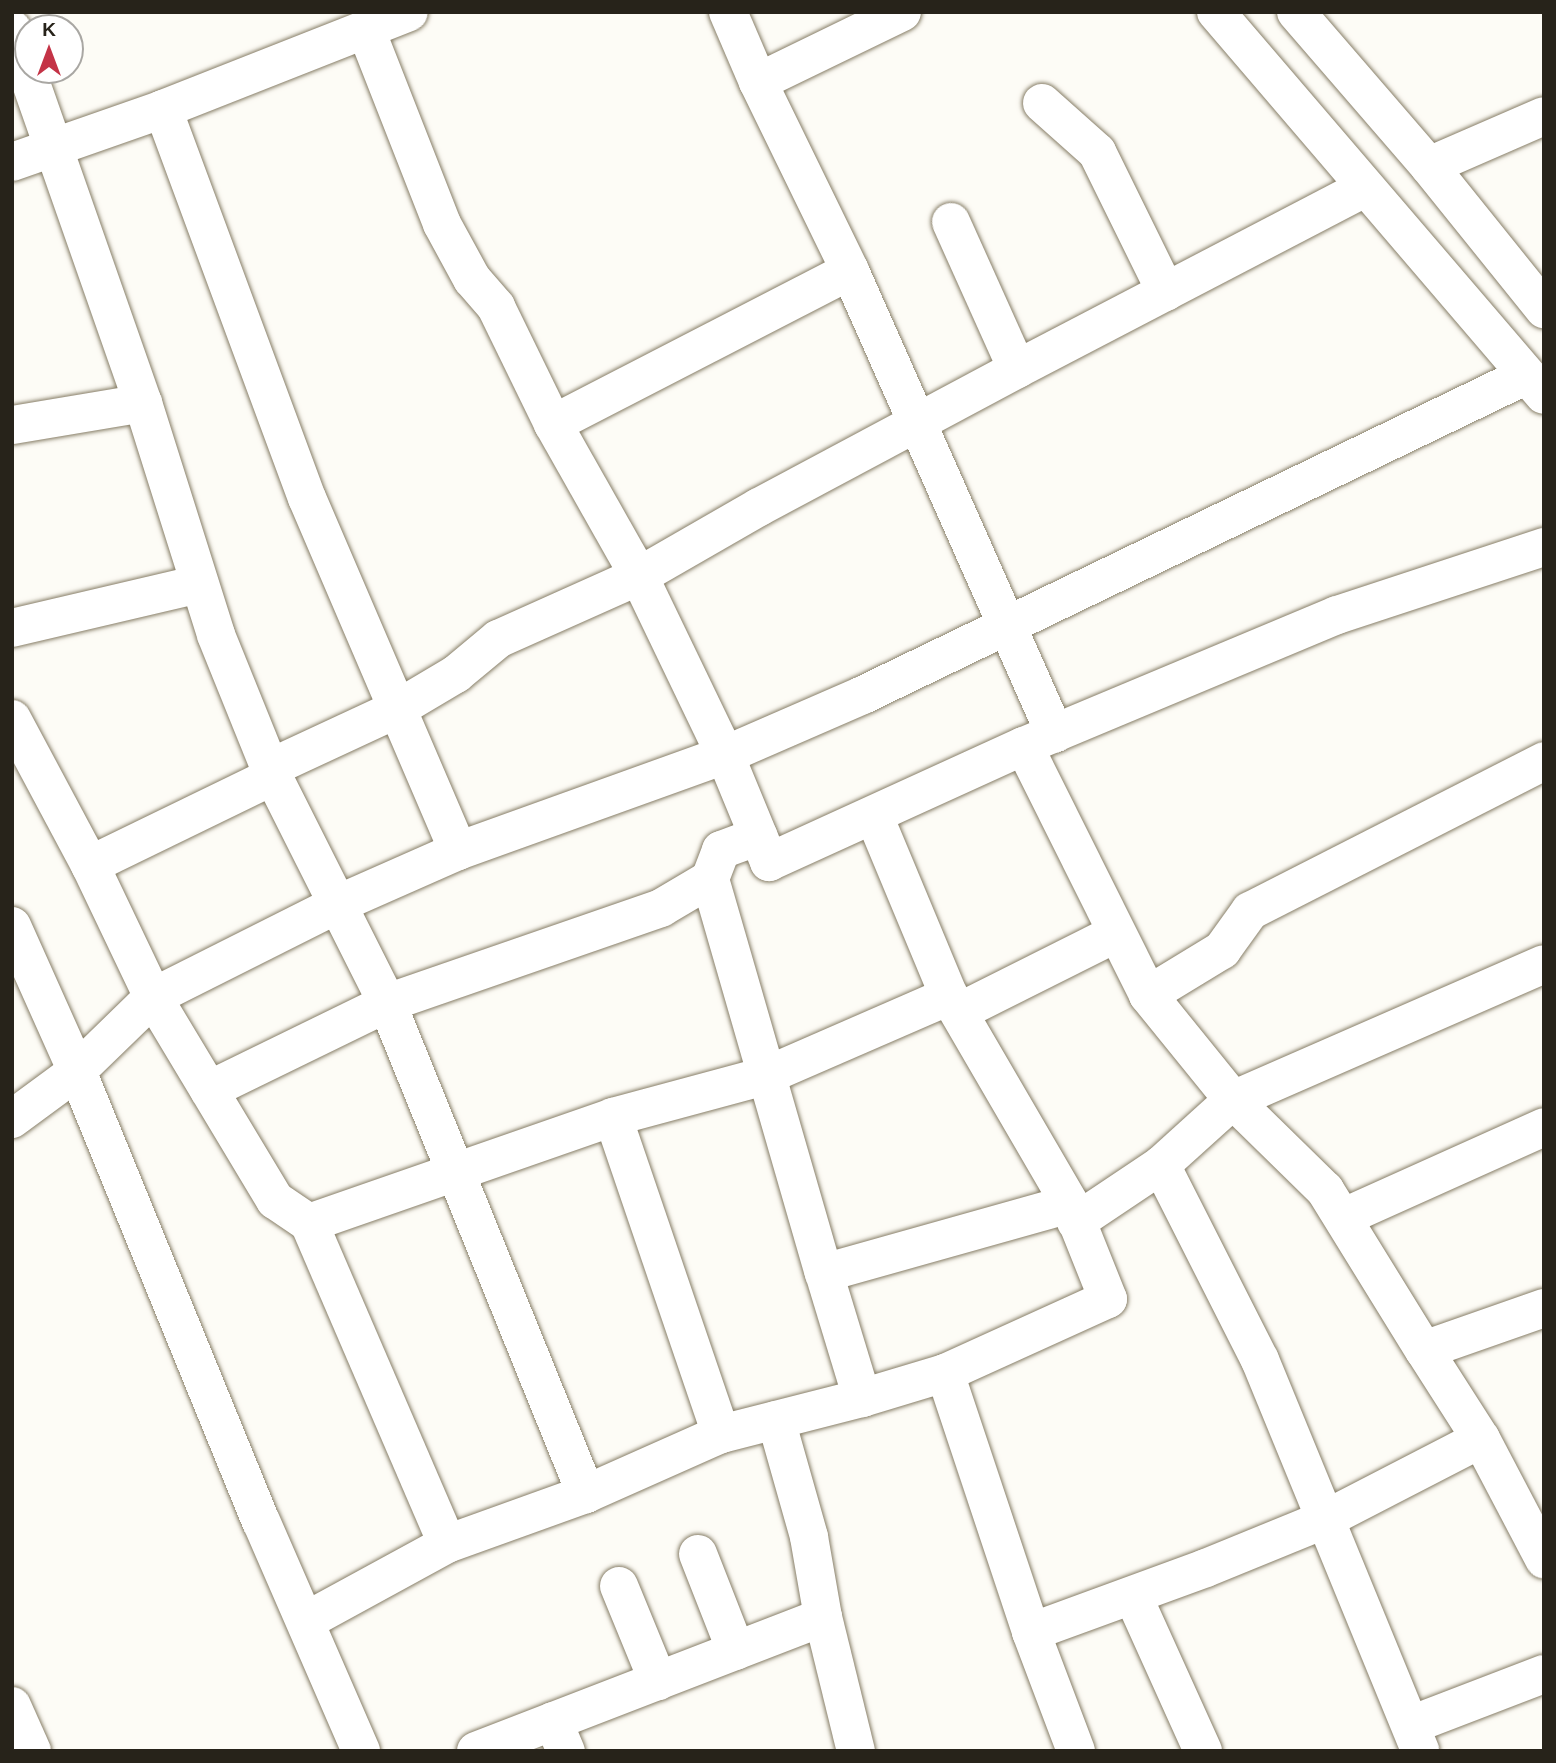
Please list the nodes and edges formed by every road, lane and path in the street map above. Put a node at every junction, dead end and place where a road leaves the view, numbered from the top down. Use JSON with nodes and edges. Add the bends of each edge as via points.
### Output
{"nodes":[{"id":1,"x":409,"y":12,"type":"edge"},
{"id":2,"x":728,"y":12,"type":"edge"},
{"id":3,"x":901,"y":12,"type":"edge"},
{"id":4,"x":1216,"y":12,"type":"edge"},
{"id":5,"x":1296,"y":12,"type":"edge"},
{"id":6,"x":12,"y":29,"type":"edge"},
{"id":7,"x":366,"y":30,"type":"junction"},
{"id":8,"x":758,"y":82,"type":"junction"},
{"id":9,"x":1042,"y":103,"type":"dead end"},
{"id":10,"x":163,"y":109,"type":"junction"},
{"id":11,"x":1544,"y":116,"type":"edge"},
{"id":12,"x":55,"y":145,"type":"junction"},
{"id":13,"x":12,"y":162,"type":"edge"},
{"id":14,"x":1429,"y":166,"type":"junction"},
{"id":15,"x":1365,"y":188,"type":"junction"},
{"id":16,"x":951,"y":222,"type":"dead end"},
{"id":17,"x":850,"y":271,"type":"junction"},
{"id":18,"x":1166,"y":292,"type":"junction"},
{"id":19,"x":1544,"y":309,"type":"edge"},
{"id":20,"x":1017,"y":369,"type":"junction"},
{"id":21,"x":1534,"y":386,"type":"edge"},
{"id":22,"x":143,"y":403,"type":"junction"},
{"id":23,"x":553,"y":424,"type":"junction"},
{"id":24,"x":916,"y":424,"type":"junction"},
{"id":25,"x":12,"y":425,"type":"edge"},
{"id":26,"x":1544,"y":547,"type":"edge"},
{"id":27,"x":639,"y":576,"type":"junction"},
{"id":28,"x":199,"y":584,"type":"junction"},
{"id":29,"x":12,"y":628,"type":"edge"},
{"id":30,"x":1007,"y":628,"type":"junction"},
{"id":31,"x":397,"y":709,"type":"junction"},
{"id":32,"x":12,"y":719,"type":"edge"},
{"id":33,"x":1040,"y":740,"type":"junction"},
{"id":34,"x":725,"y":755,"type":"junction"},
{"id":35,"x":1544,"y":761,"type":"edge"},
{"id":36,"x":271,"y":772,"type":"junction"},
{"id":37,"x":874,"y":816,"type":"junction"},
{"id":38,"x":759,"y":836,"type":"junction"},
{"id":39,"x":458,"y":851,"type":"junction"},
{"id":40,"x":90,"y":865,"type":"junction"},
{"id":41,"x":710,"y":879,"type":"junction"},
{"id":42,"x":338,"y":904,"type":"junction"},
{"id":43,"x":12,"y":926,"type":"edge"},
{"id":44,"x":1115,"y":934,"type":"junction"},
{"id":45,"x":1544,"y":964,"type":"edge"},
{"id":46,"x":1148,"y":995,"type":"junction"},
{"id":47,"x":153,"y":997,"type":"junction"},
{"id":48,"x":387,"y":1003,"type":"junction"},
{"id":49,"x":954,"y":1004,"type":"junction"},
{"id":50,"x":77,"y":1071,"type":"junction"},
{"id":51,"x":765,"y":1076,"type":"junction"},
{"id":52,"x":209,"y":1090,"type":"junction"},
{"id":53,"x":1233,"y":1100,"type":"junction"},
{"id":54,"x":613,"y":1117,"type":"junction"},
{"id":55,"x":12,"y":1119,"type":"edge"},
{"id":56,"x":1544,"y":1126,"type":"edge"},
{"id":57,"x":1161,"y":1165,"type":"junction"},
{"id":58,"x":455,"y":1172,"type":"junction"},
{"id":59,"x":1073,"y":1213,"type":"junction"},
{"id":60,"x":1344,"y":1217,"type":"junction"},
{"id":61,"x":309,"y":1223,"type":"junction"},
{"id":62,"x":824,"y":1273,"type":"junction"},
{"id":63,"x":1544,"y":1308,"type":"edge"},
{"id":64,"x":1424,"y":1350,"type":"junction"},
{"id":65,"x":945,"y":1373,"type":"junction"},
{"id":66,"x":862,"y":1398,"type":"junction"},
{"id":67,"x":776,"y":1420,"type":"junction"},
{"id":68,"x":721,"y":1434,"type":"junction"},
{"id":69,"x":1481,"y":1439,"type":"junction"},
{"id":70,"x":586,"y":1494,"type":"junction"},
{"id":71,"x":1326,"y":1518,"type":"junction"},
{"id":72,"x":447,"y":1544,"type":"junction"},
{"id":73,"x":698,"y":1554,"type":"dead end"},
{"id":74,"x":1544,"y":1559,"type":"edge"},
{"id":75,"x":619,"y":1586,"type":"dead end"},
{"id":76,"x":1133,"y":1596,"type":"junction"},
{"id":77,"x":823,"y":1617,"type":"junction"},
{"id":78,"x":306,"y":1621,"type":"junction"},
{"id":79,"x":1031,"y":1632,"type":"junction"},
{"id":80,"x":736,"y":1651,"type":"junction"},
{"id":81,"x":1544,"y":1674,"type":"edge"},
{"id":82,"x":658,"y":1681,"type":"junction"},
{"id":83,"x":12,"y":1706,"type":"edge"},
{"id":84,"x":559,"y":1736,"type":"edge"},
{"id":85,"x":1416,"y":1738,"type":"edge"},
{"id":86,"x":32,"y":1751,"type":"edge"},
{"id":87,"x":361,"y":1751,"type":"edge"},
{"id":88,"x":476,"y":1751,"type":"edge"},
{"id":89,"x":856,"y":1751,"type":"edge"},
{"id":90,"x":1076,"y":1751,"type":"edge"},
{"id":91,"x":1203,"y":1751,"type":"edge"}],
"edges":[{"from":1,"to":7,"type":"street"},
{"from":2,"to":8,"type":"street"},
{"from":3,"to":8,"type":"street"},
{"from":4,"to":15,"type":"street"},
{"from":5,"to":14,"type":"street"},
{"from":6,"to":12,"type":"street"},
{"from":7,"to":10,"type":"street"},
{"from":7,"to":23,"type":"street","via":[[442,224],[472,279],[496,307]]},
{"from":8,"to":17,"type":"street"},
{"from":9,"to":18,"type":"street","via":[[1097,152]]},
{"from":10,"to":12,"type":"street"},
{"from":10,"to":31,"type":"street","via":[[307,498]]},
{"from":11,"to":14,"type":"street"},
{"from":12,"to":13,"type":"street"},
{"from":12,"to":22,"type":"street"},
{"from":14,"to":19,"type":"street"},
{"from":15,"to":18,"type":"street"},
{"from":15,"to":21,"type":"street"},
{"from":16,"to":20,"type":"street"},
{"from":17,"to":23,"type":"street"},
{"from":17,"to":24,"type":"street"},
{"from":18,"to":20,"type":"street"},
{"from":20,"to":24,"type":"street"},
{"from":21,"to":30,"type":"street"},
{"from":22,"to":25,"type":"street"},
{"from":22,"to":28,"type":"street"},
{"from":23,"to":27,"type":"street"},
{"from":24,"to":27,"type":"street"},
{"from":24,"to":30,"type":"street"},
{"from":26,"to":33,"type":"street","via":[[1337,615]]},
{"from":27,"to":31,"type":"street","via":[[498,639],[456,674]]},
{"from":27,"to":34,"type":"street"},
{"from":28,"to":29,"type":"street"},
{"from":28,"to":36,"type":"street"},
{"from":30,"to":33,"type":"street"},
{"from":30,"to":34,"type":"street"},
{"from":31,"to":36,"type":"street"},
{"from":31,"to":39,"type":"street"},
{"from":32,"to":40,"type":"street"},
{"from":33,"to":37,"type":"street"},
{"from":33,"to":44,"type":"street"},
{"from":34,"to":38,"type":"street"},
{"from":34,"to":39,"type":"street"},
{"from":35,"to":46,"type":"street","via":[[1250,911],[1222,950]]},
{"from":36,"to":40,"type":"street"},
{"from":36,"to":42,"type":"street"},
{"from":37,"to":38,"type":"street","via":[[769,862]]},
{"from":37,"to":49,"type":"street"},
{"from":38,"to":41,"type":"street","via":[[721,850]]},
{"from":39,"to":42,"type":"street"},
{"from":40,"to":47,"type":"street"},
{"from":41,"to":48,"type":"street","via":[[661,908]]},
{"from":41,"to":51,"type":"street"},
{"from":42,"to":47,"type":"street"},
{"from":42,"to":48,"type":"street"},
{"from":43,"to":50,"type":"street"},
{"from":44,"to":46,"type":"street"},
{"from":44,"to":49,"type":"street"},
{"from":45,"to":53,"type":"street"},
{"from":46,"to":53,"type":"street"},
{"from":47,"to":50,"type":"street"},
{"from":47,"to":52,"type":"street"},
{"from":48,"to":52,"type":"street"},
{"from":48,"to":58,"type":"street"},
{"from":49,"to":51,"type":"street"},
{"from":49,"to":59,"type":"street"},
{"from":50,"to":55,"type":"street"},
{"from":50,"to":78,"type":"street"},
{"from":51,"to":54,"type":"street"},
{"from":51,"to":62,"type":"street"},
{"from":52,"to":61,"type":"street","via":[[275,1200]]},
{"from":53,"to":57,"type":"street"},
{"from":53,"to":60,"type":"street","via":[[1325,1190]]},
{"from":54,"to":58,"type":"street"},
{"from":54,"to":68,"type":"street"},
{"from":56,"to":60,"type":"street"},
{"from":57,"to":59,"type":"street"},
{"from":57,"to":71,"type":"street","via":[[1260,1360]]},
{"from":58,"to":61,"type":"street"},
{"from":58,"to":70,"type":"street"},
{"from":59,"to":62,"type":"street"},
{"from":59,"to":65,"type":"street","via":[[1108,1299]]},
{"from":60,"to":64,"type":"street"},
{"from":61,"to":72,"type":"street"},
{"from":62,"to":66,"type":"street"},
{"from":63,"to":64,"type":"street"},
{"from":64,"to":69,"type":"street"},
{"from":65,"to":66,"type":"street"},
{"from":65,"to":79,"type":"street"},
{"from":66,"to":67,"type":"street"},
{"from":67,"to":68,"type":"street"},
{"from":67,"to":77,"type":"street","via":[[809,1537]]},
{"from":68,"to":70,"type":"street"},
{"from":69,"to":71,"type":"street"},
{"from":69,"to":74,"type":"street"},
{"from":70,"to":72,"type":"street"},
{"from":71,"to":76,"type":"street"},
{"from":71,"to":85,"type":"street"},
{"from":72,"to":78,"type":"street"},
{"from":73,"to":80,"type":"street"},
{"from":75,"to":82,"type":"street"},
{"from":76,"to":79,"type":"street"},
{"from":76,"to":91,"type":"street"},
{"from":77,"to":80,"type":"street"},
{"from":77,"to":89,"type":"street"},
{"from":78,"to":87,"type":"street"},
{"from":79,"to":90,"type":"street"},
{"from":80,"to":82,"type":"street"},
{"from":81,"to":85,"type":"street"},
{"from":82,"to":84,"type":"street"},
{"from":83,"to":86,"type":"street"},
{"from":84,"to":88,"type":"street"}]}
